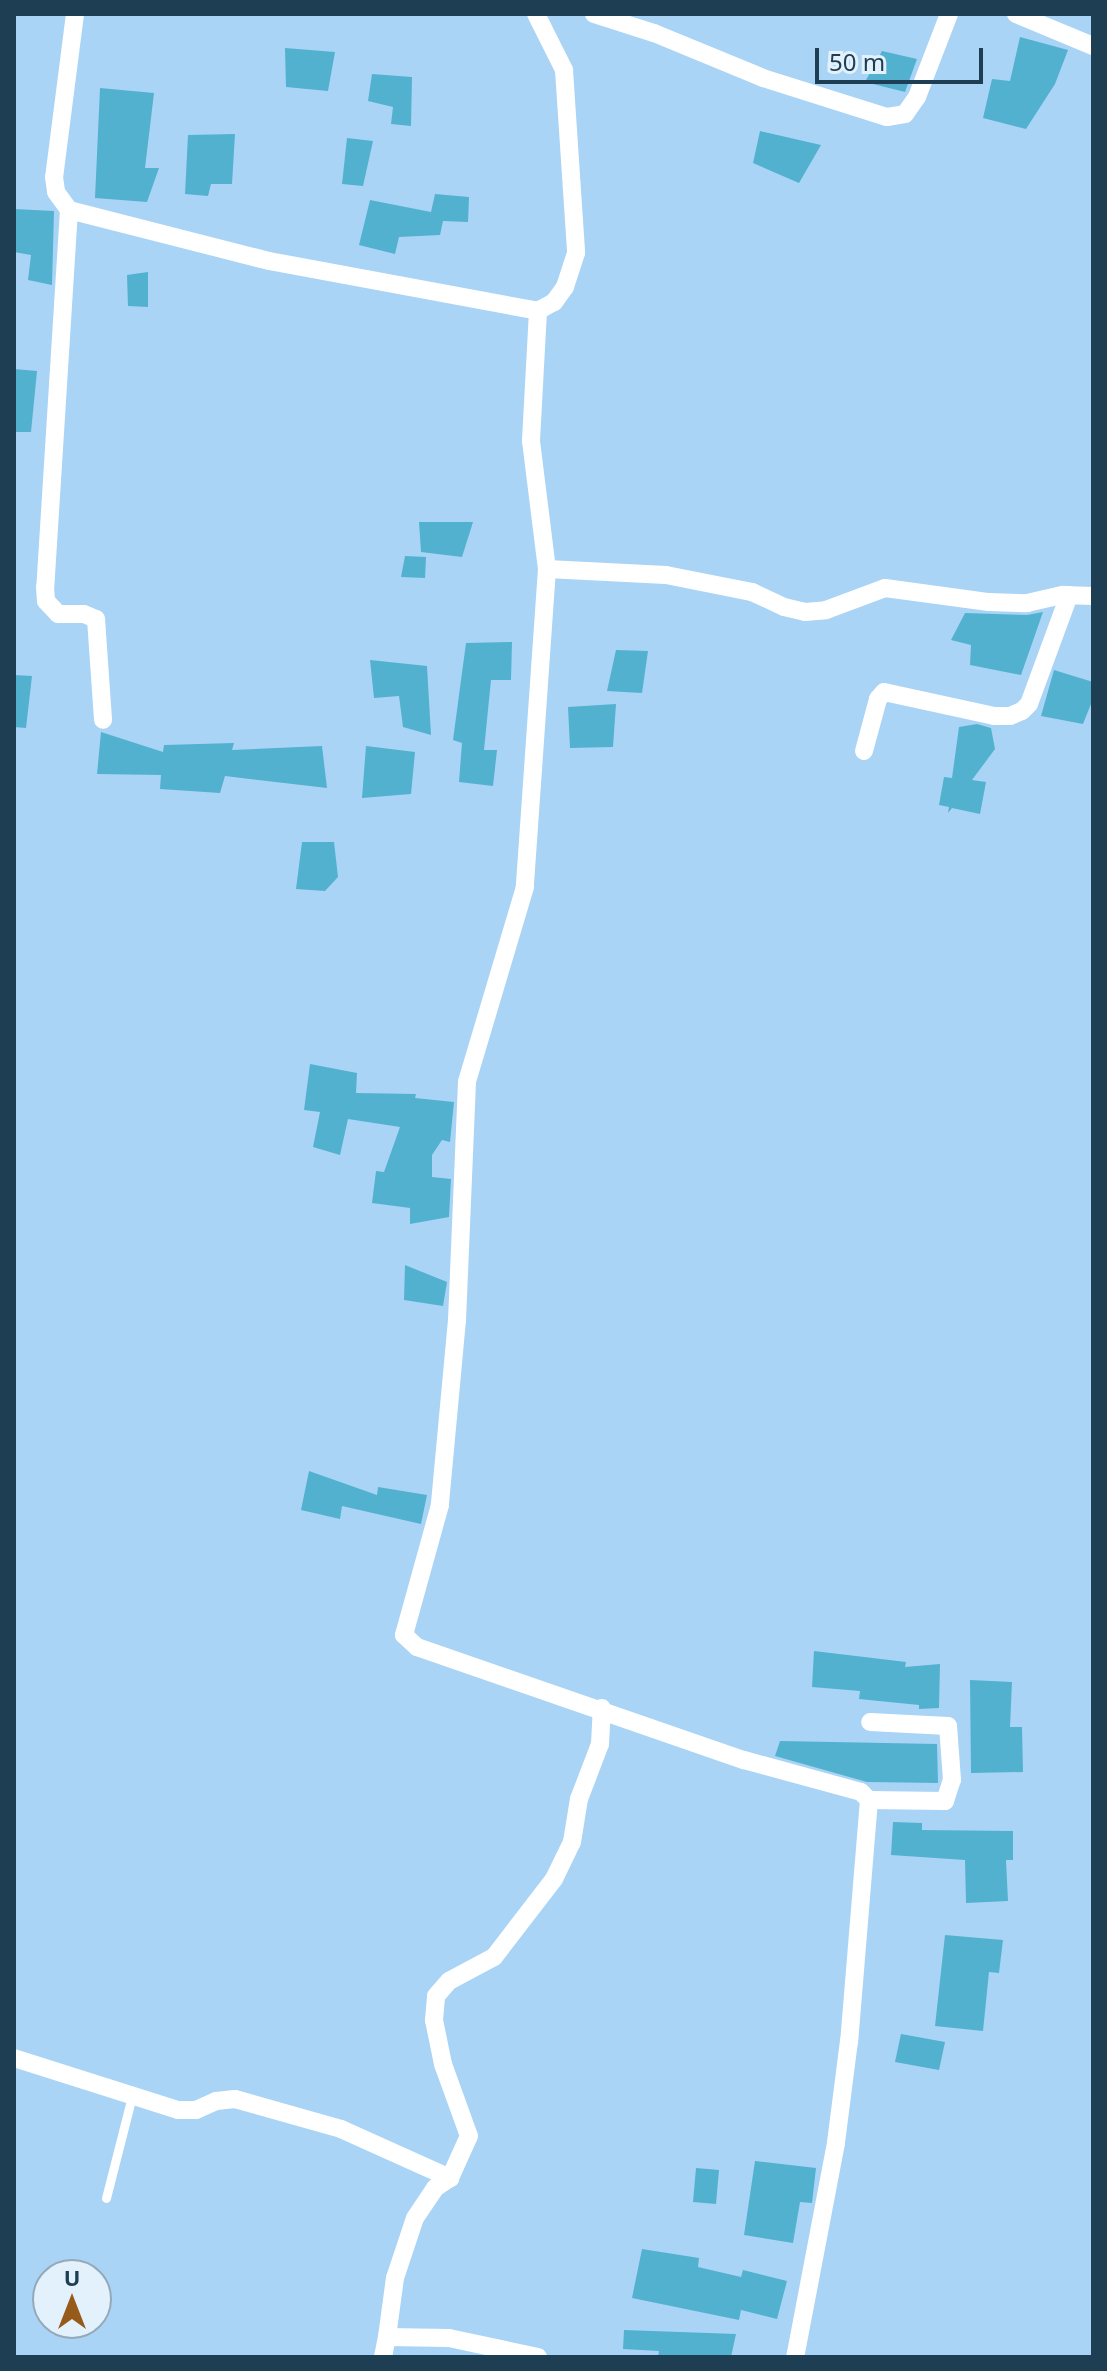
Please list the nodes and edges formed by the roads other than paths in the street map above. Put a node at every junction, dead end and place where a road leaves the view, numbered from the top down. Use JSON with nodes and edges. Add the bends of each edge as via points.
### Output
{"nodes":[{"id":1,"x":75,"y":14,"type":"edge"},
{"id":2,"x":536,"y":14,"type":"edge"},
{"id":3,"x":594,"y":14,"type":"edge"},
{"id":4,"x":949,"y":14,"type":"edge"},
{"id":5,"x":1016,"y":14,"type":"edge"},
{"id":6,"x":636,"y":20,"type":"edge"},
{"id":7,"x":1093,"y":46,"type":"edge"},
{"id":8,"x":69,"y":210,"type":"junction"},
{"id":9,"x":538,"y":311,"type":"junction"},
{"id":10,"x":547,"y":569,"type":"junction"},
{"id":11,"x":1069,"y":595,"type":"junction"},
{"id":12,"x":1093,"y":596,"type":"edge"},
{"id":13,"x":103,"y":720,"type":"dead end"},
{"id":14,"x":864,"y":751,"type":"dead end"},
{"id":15,"x":602,"y":1708,"type":"junction"},
{"id":16,"x":870,"y":1722,"type":"dead end"},
{"id":17,"x":869,"y":1800,"type":"junction"},
{"id":18,"x":14,"y":2058,"type":"edge"},
{"id":19,"x":132,"y":2096,"type":"junction"},
{"id":20,"x":450,"y":2178,"type":"junction"},
{"id":21,"x":106,"y":2198,"type":"dead end"},
{"id":22,"x":387,"y":2337,"type":"junction"},
{"id":23,"x":383,"y":2357,"type":"edge"},
{"id":24,"x":538,"y":2357,"type":"edge"},
{"id":25,"x":795,"y":2357,"type":"edge"}],
"edges":[{"from":1,"to":8,"type":"street","via":[[54,177],[56,192]]},
{"from":2,"to":9,"type":"street","via":[[564,70],[576,253],[565,287]]},
{"from":3,"to":6,"type":"street"},
{"from":4,"to":6,"type":"street","via":[[917,97],[905,114],[887,117],[763,78]]},
{"from":5,"to":7,"type":"street"},
{"from":8,"to":9,"type":"street","via":[[269,261]]},
{"from":8,"to":13,"type":"street","via":[[45,587],[46,601],[58,614],[96,619]]},
{"from":9,"to":10,"type":"street","via":[[531,441]]},
{"from":10,"to":11,"type":"street","via":[[666,575],[752,592],[805,612],[826,610],[885,588],[989,602],[1027,603]]},
{"from":10,"to":15,"type":"street","via":[[525,887],[467,1082],[457,1320],[440,1505],[404,1635],[417,1647]]},
{"from":11,"to":12,"type":"street"},
{"from":11,"to":14,"type":"street","via":[[1022,711],[994,716],[884,692]]},
{"from":15,"to":17,"type":"street","via":[[744,1760],[861,1792]]},
{"from":15,"to":20,"type":"street","via":[[600,1744],[579,1799],[572,1842],[554,1879],[494,1957],[449,1981],[436,1996],[434,2020],[443,2064],[469,2135]]},
{"from":16,"to":17,"type":"street","via":[[948,1726],[952,1780],[945,1801]]},
{"from":17,"to":25,"type":"street","via":[[836,2143]]},
{"from":18,"to":19,"type":"street"},
{"from":19,"to":20,"type":"street","via":[[187,2112],[235,2099],[351,2132]]},
{"from":19,"to":21,"type":"lane"},
{"from":20,"to":22,"type":"street","via":[[435,2188],[415,2218],[395,2278]]},
{"from":22,"to":23,"type":"street"},
{"from":22,"to":24,"type":"street","via":[[449,2338]]}]}
